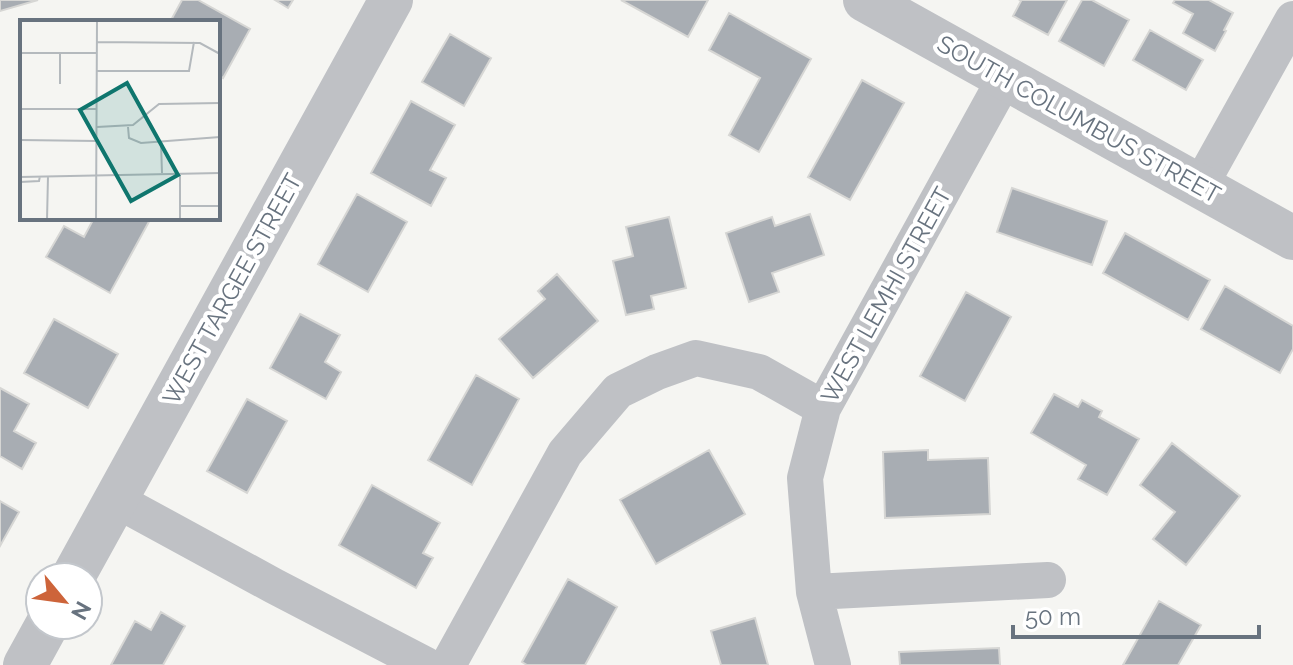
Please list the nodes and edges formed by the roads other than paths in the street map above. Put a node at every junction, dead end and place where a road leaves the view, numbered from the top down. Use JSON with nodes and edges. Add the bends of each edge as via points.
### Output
{"nodes":[{"id":1,"x":391,"y":0,"type":"edge"},
{"id":2,"x":865,"y":0,"type":"edge"},
{"id":3,"x":1293,"y":19,"type":"edge"},
{"id":4,"x":1005,"y":78,"type":"junction"},
{"id":5,"x":1200,"y":186,"type":"junction"},
{"id":6,"x":1293,"y":238,"type":"edge"},
{"id":7,"x":823,"y":408,"type":"junction"},
{"id":8,"x":116,"y":500,"type":"junction"},
{"id":9,"x":82,"y":561,"type":"edge"},
{"id":10,"x":1048,"y":580,"type":"dead end"},
{"id":11,"x":814,"y":592,"type":"junction"},
{"id":12,"x":38,"y":641,"type":"edge"},
{"id":13,"x":25,"y":665,"type":"edge"},
{"id":14,"x":426,"y":665,"type":"edge"},
{"id":15,"x":448,"y":665,"type":"edge"},
{"id":16,"x":833,"y":665,"type":"edge"}],
"edges":[{"from":1,"to":8,"type":"street","name":"WEST TARGEE STREET"},
{"from":2,"to":4,"type":"street","name":"SOUTH COLUMBUS STREET"},
{"from":3,"to":5,"type":"street"},
{"from":4,"to":5,"type":"street","name":"SOUTH COLUMBUS STREET"},
{"from":4,"to":7,"type":"street","name":"WEST LEMHI STREET"},
{"from":5,"to":6,"type":"street","name":"SOUTH COLUMBUS STREET"},
{"from":7,"to":11,"type":"street","name":"WEST LEMHI STREET","via":[[805,478]]},
{"from":7,"to":15,"type":"street","via":[[759,372],[696,358],[618,391],[565,453]]},
{"from":8,"to":9,"type":"street","name":"WEST TARGEE STREET"},
{"from":8,"to":14,"type":"street"},
{"from":10,"to":11,"type":"street"},
{"from":11,"to":16,"type":"street","name":"WEST LEMHI STREET"},
{"from":12,"to":13,"type":"street"}]}
